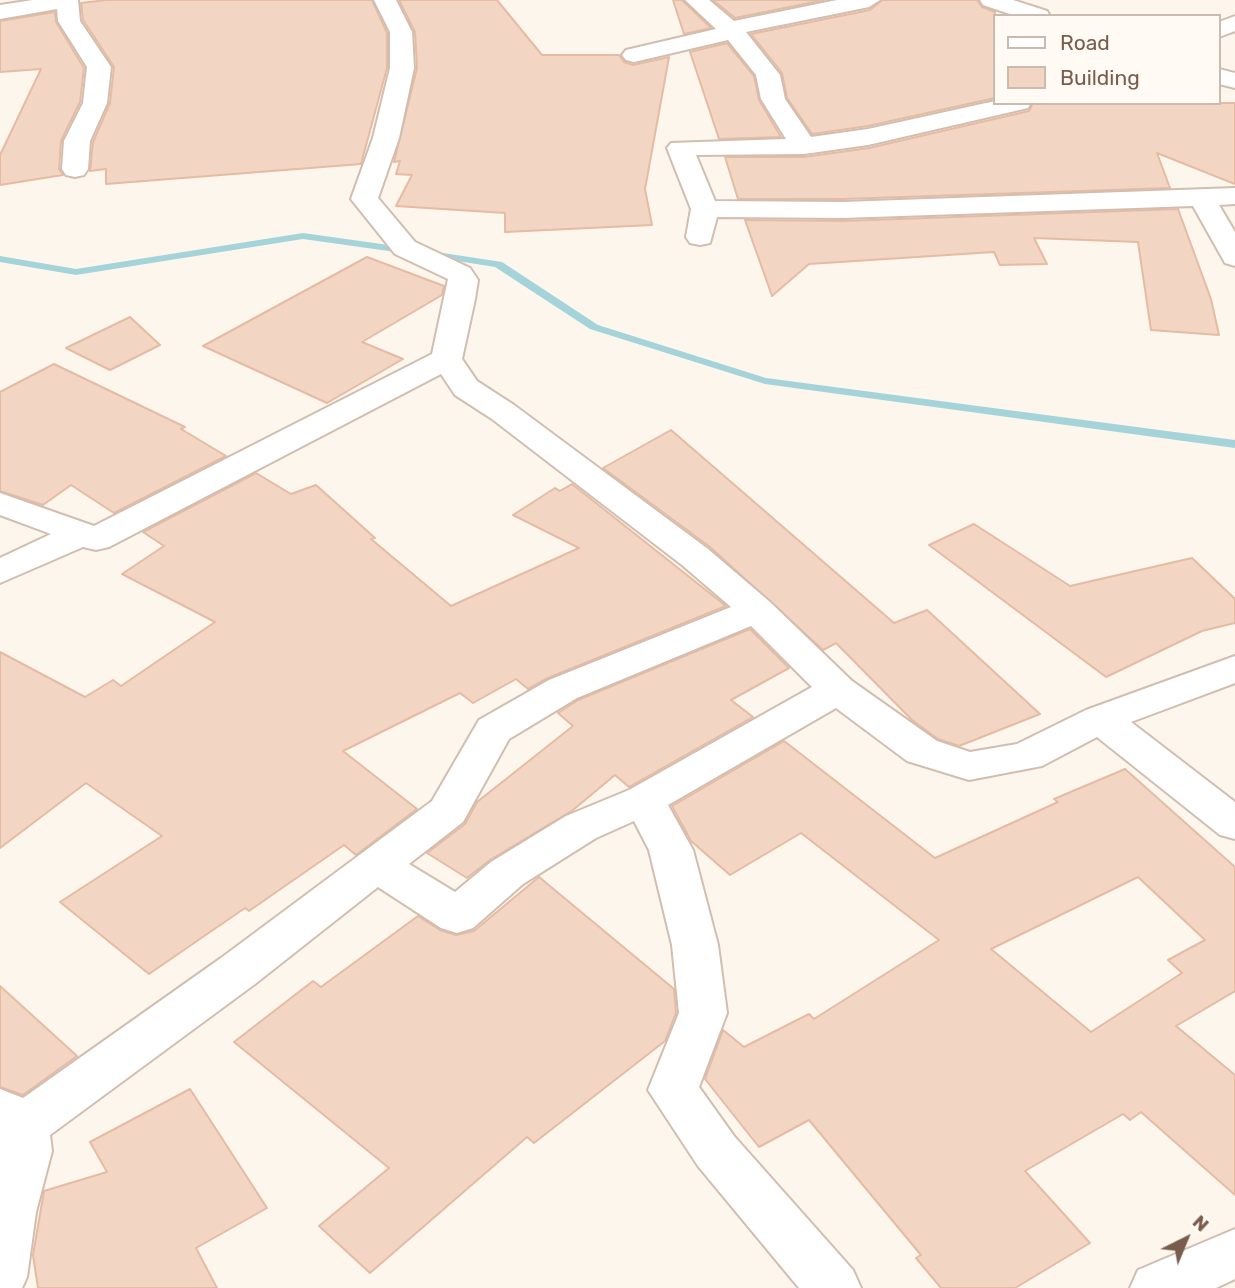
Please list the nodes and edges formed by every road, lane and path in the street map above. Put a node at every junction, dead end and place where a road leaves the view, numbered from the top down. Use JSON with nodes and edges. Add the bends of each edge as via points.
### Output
{"nodes":[{"id":1,"x":384,"y":0,"type":"edge"},
{"id":2,"x":696,"y":0,"type":"edge"},
{"id":3,"x":869,"y":0,"type":"edge"},
{"id":4,"x":991,"y":0,"type":"edge"},
{"id":5,"x":66,"y":1,"type":"edge"},
{"id":6,"x":0,"y":12,"type":"edge"},
{"id":7,"x":1033,"y":14,"type":"edge"},
{"id":8,"x":730,"y":30,"type":"junction"},
{"id":9,"x":634,"y":55,"type":"dead end"},
{"id":10,"x":1010,"y":105,"type":"edge"},
{"id":11,"x":804,"y":146,"type":"junction"},
{"id":12,"x":75,"y":169,"type":"dead end"},
{"id":13,"x":1201,"y":196,"type":"junction"},
{"id":14,"x":1235,"y":196,"type":"edge"},
{"id":15,"x":705,"y":209,"type":"junction"},
{"id":16,"x":700,"y":237,"type":"dead end"},
{"id":17,"x":1235,"y":257,"type":"edge"},
{"id":18,"x":446,"y":359,"type":"junction"},
{"id":19,"x":466,"y":388,"type":"junction"},
{"id":20,"x":373,"y":399,"type":"junction"},
{"id":21,"x":0,"y":503,"type":"edge"},
{"id":22,"x":79,"y":534,"type":"junction"},
{"id":23,"x":0,"y":572,"type":"edge"},
{"id":24,"x":757,"y":610,"type":"junction"},
{"id":25,"x":1235,"y":669,"type":"edge"},
{"id":26,"x":838,"y":690,"type":"junction"},
{"id":27,"x":1100,"y":719,"type":"junction"},
{"id":28,"x":644,"y":800,"type":"junction"},
{"id":29,"x":1235,"y":824,"type":"edge"},
{"id":30,"x":377,"y":865,"type":"junction"},
{"id":31,"x":11,"y":1118,"type":"edge"},
{"id":32,"x":1235,"y":1253,"type":"edge"},
{"id":33,"x":0,"y":1277,"type":"edge"},
{"id":34,"x":833,"y":1288,"type":"edge"},
{"id":35,"x":1158,"y":1288,"type":"edge"}],
"edges":[{"from":1,"to":18,"type":"street","via":[[401,32],[402,68],[386,138],[364,199],[405,248],[460,274],[460,299]]},
{"from":2,"to":8,"type":"street"},
{"from":3,"to":8,"type":"street"},
{"from":4,"to":7,"type":"street"},
{"from":5,"to":6,"type":"street"},
{"from":5,"to":12,"type":"street","via":[[69,21],[99,67]]},
{"from":8,"to":9,"type":"street"},
{"from":8,"to":11,"type":"street","via":[[768,75],[773,99]]},
{"from":10,"to":11,"type":"street","via":[[868,137]]},
{"from":11,"to":15,"type":"street","via":[[680,148]]},
{"from":13,"to":14,"type":"street"},
{"from":13,"to":15,"type":"street","via":[[1010,206]]},
{"from":13,"to":17,"type":"street"},
{"from":15,"to":16,"type":"street"},
{"from":18,"to":19,"type":"street"},
{"from":18,"to":20,"type":"street"},
{"from":19,"to":20,"type":"street"},
{"from":19,"to":24,"type":"street","via":[[674,541]]},
{"from":20,"to":22,"type":"street","via":[[96,538]]},
{"from":21,"to":22,"type":"street"},
{"from":22,"to":23,"type":"street"},
{"from":24,"to":26,"type":"street"},
{"from":24,"to":30,"type":"street","via":[[563,689],[493,730],[448,811]]},
{"from":25,"to":27,"type":"street"},
{"from":26,"to":27,"type":"street","via":[[922,751],[969,766],[1027,756]]},
{"from":26,"to":28,"type":"street"},
{"from":27,"to":29,"type":"street"},
{"from":28,"to":30,"type":"street","via":[[581,827],[517,867],[457,916]]},
{"from":28,"to":34,"type":"street","via":[[671,850],[695,945],[703,1013],[673,1090],[716,1151]]},
{"from":30,"to":31,"type":"street","via":[[238,971]]},
{"from":31,"to":33,"type":"street","via":[[26,1151],[9,1212]]},
{"from":32,"to":35,"type":"street"}]}
